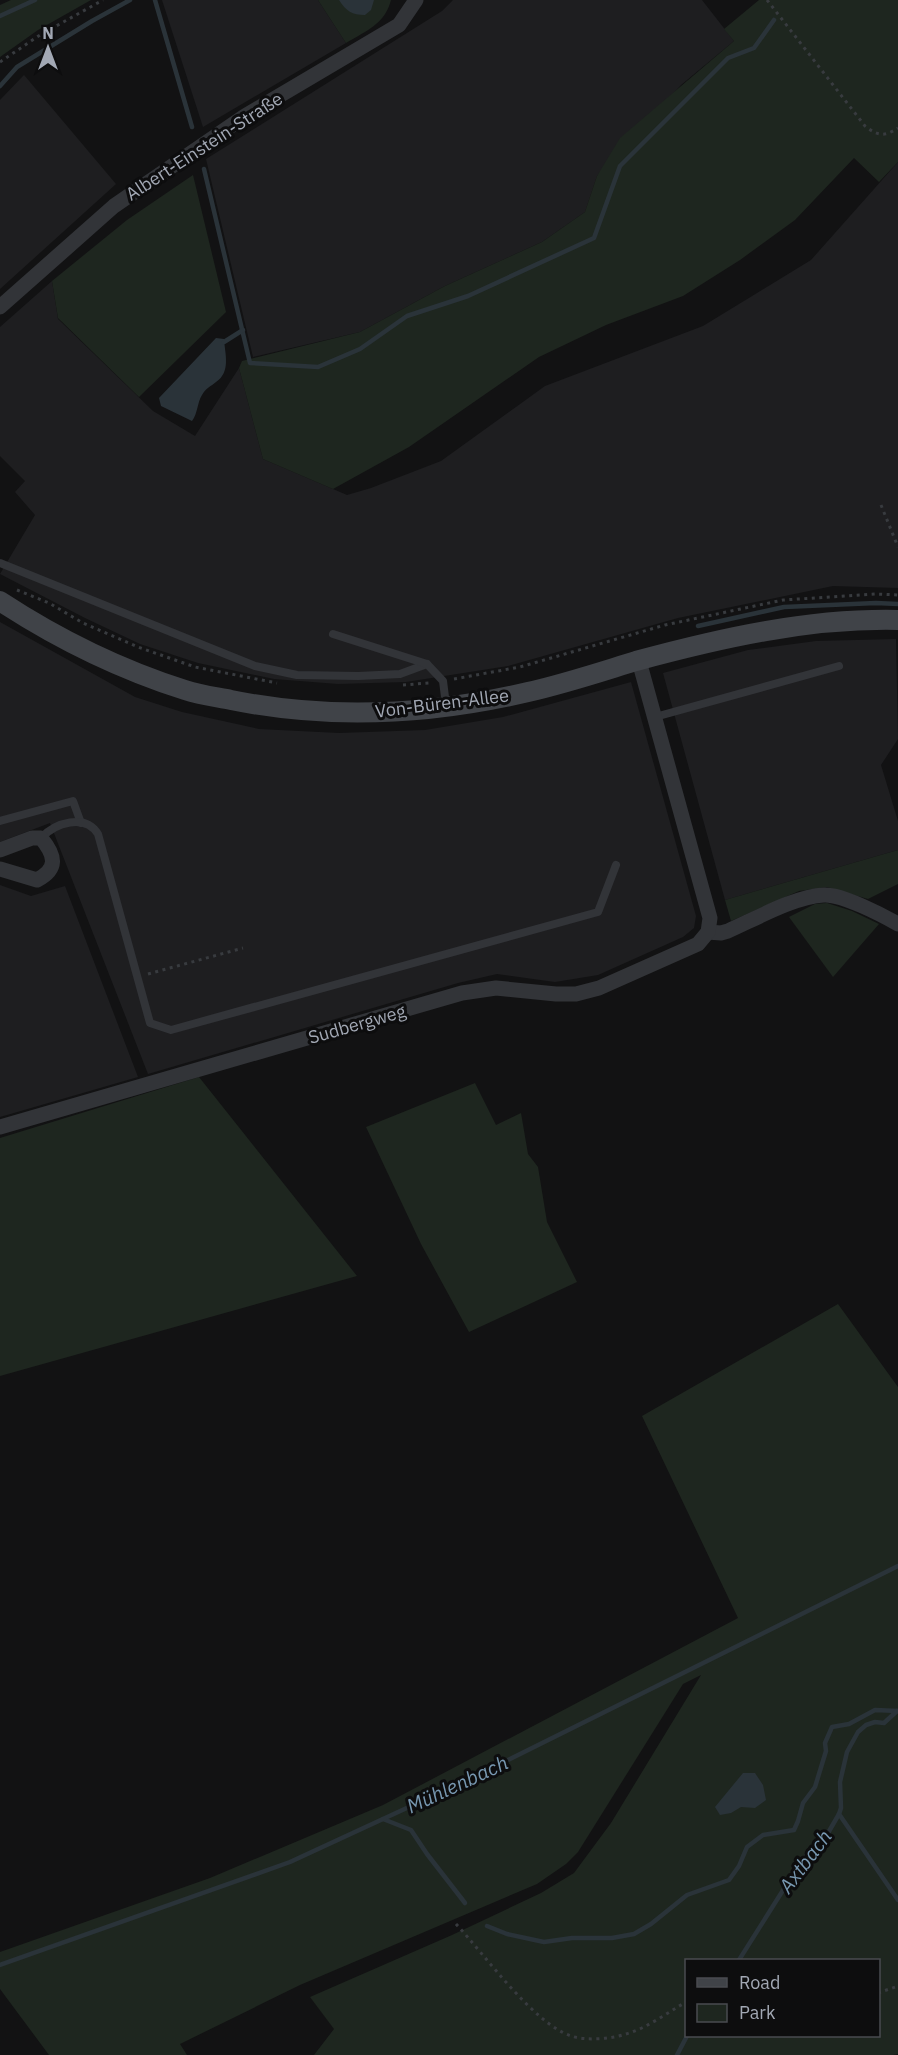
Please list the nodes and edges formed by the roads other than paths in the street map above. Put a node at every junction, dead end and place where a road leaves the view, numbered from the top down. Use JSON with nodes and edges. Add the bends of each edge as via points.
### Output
{"nodes":[{"id":1,"x":416,"y":0,"type":"edge"},
{"id":2,"x":0,"y":308,"type":"edge"},
{"id":3,"x":0,"y":563,"type":"edge"},
{"id":4,"x":5,"y":594,"type":"edge"},
{"id":5,"x":898,"y":620,"type":"edge"},
{"id":6,"x":333,"y":634,"type":"dead end"},
{"id":7,"x":639,"y":661,"type":"junction"},
{"id":8,"x":427,"y":664,"type":"junction"},
{"id":9,"x":839,"y":666,"type":"dead end"},
{"id":10,"x":447,"y":706,"type":"junction"},
{"id":11,"x":655,"y":717,"type":"junction"},
{"id":12,"x":0,"y":821,"type":"edge"},
{"id":13,"x":81,"y":822,"type":"junction"},
{"id":14,"x":42,"y":838,"type":"junction"},
{"id":15,"x":0,"y":850,"type":"edge"},
{"id":16,"x":616,"y":865,"type":"dead end"},
{"id":17,"x":0,"y":869,"type":"edge"},
{"id":18,"x":898,"y":924,"type":"edge"},
{"id":19,"x":708,"y":932,"type":"junction"},
{"id":20,"x":0,"y":1127,"type":"edge"}],
"edges":[{"from":1,"to":2,"type":"street","name":"Albert-Einstein-Straße","via":[[399,25],[245,116],[114,206]]},
{"from":3,"to":8,"type":"lane","via":[[255,666],[297,675],[358,676],[400,674]]},
{"from":4,"to":10,"type":"street","name":"Von-Büren-Allee","via":[[38,626],[74,646],[187,691],[267,708],[337,714]]},
{"from":5,"to":7,"type":"street","name":"Von-Büren-Allee","via":[[814,623],[747,634]]},
{"from":6,"to":8,"type":"lane"},
{"from":7,"to":10,"type":"street","name":"Von-Büren-Allee","via":[[527,692]]},
{"from":7,"to":11,"type":"street"},
{"from":8,"to":10,"type":"lane","via":[[443,681]]},
{"from":9,"to":11,"type":"lane"},
{"from":11,"to":19,"type":"street","via":[[710,918]]},
{"from":12,"to":13,"type":"lane","via":[[72,801]]},
{"from":13,"to":14,"type":"lane","via":[[67,822],[50,829]]},
{"from":13,"to":16,"type":"lane","via":[[94,827],[98,834],[150,1023],[171,1030],[598,912]]},
{"from":14,"to":15,"type":"street"},
{"from":14,"to":17,"type":"street","via":[[50,849],[53,865],[49,874],[37,880]]},
{"from":18,"to":19,"type":"street","name":"Sudbergweg","via":[[826,894],[802,899],[721,933]]},
{"from":19,"to":20,"type":"street","name":"Sudbergweg","via":[[698,944],[599,988],[576,994],[496,988],[462,993]]}]}
